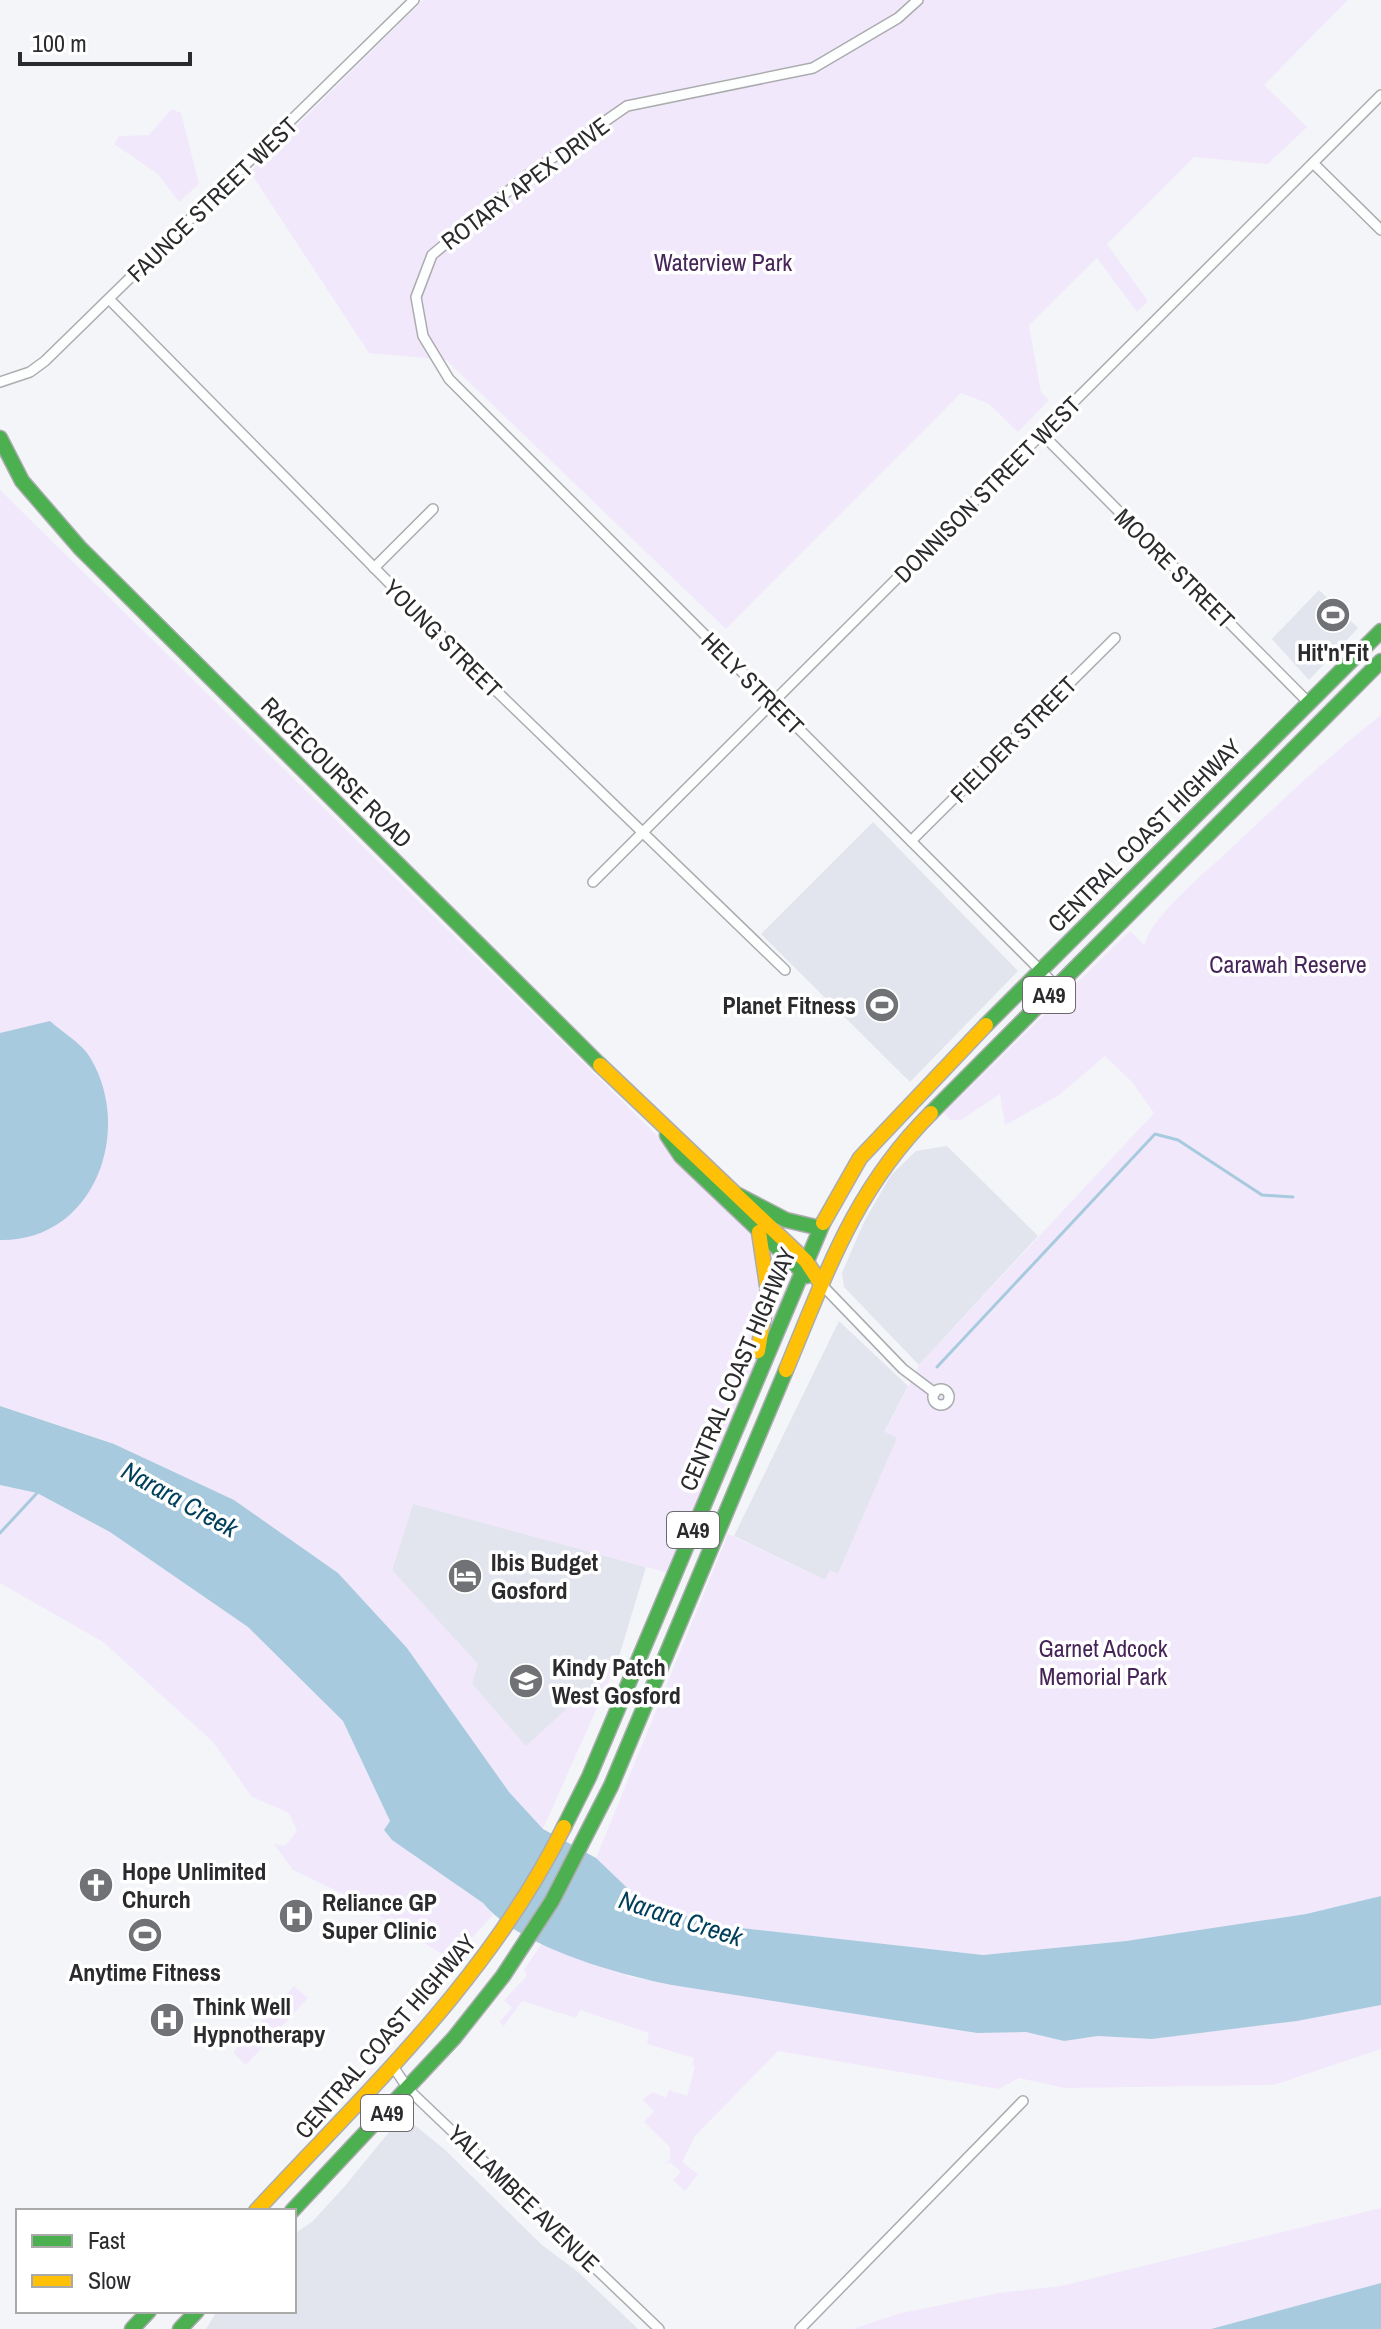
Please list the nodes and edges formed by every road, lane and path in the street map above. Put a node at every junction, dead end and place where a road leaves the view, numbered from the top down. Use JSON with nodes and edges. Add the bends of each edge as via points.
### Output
{"nodes":[{"id":1,"x":414,"y":0,"type":"edge"},
{"id":2,"x":918,"y":0,"type":"edge"},
{"id":3,"x":1381,"y":95,"type":"edge"},
{"id":4,"x":1313,"y":163,"type":"junction"},
{"id":5,"x":1381,"y":230,"type":"edge"},
{"id":6,"x":109,"y":299,"type":"junction"},
{"id":7,"x":449,"y":379,"type":"joint"},
{"id":8,"x":0,"y":382,"type":"edge"},
{"id":9,"x":1042,"y":434,"type":"junction"},
{"id":10,"x":0,"y":438,"type":"edge"},
{"id":11,"x":433,"y":509,"type":"dead end"},
{"id":12,"x":374,"y":568,"type":"junction"},
{"id":13,"x":1381,"y":628,"type":"edge"},
{"id":14,"x":1115,"y":638,"type":"dead end"},
{"id":15,"x":1381,"y":661,"type":"edge"},
{"id":16,"x":1381,"y":671,"type":"edge"},
{"id":17,"x":1308,"y":702,"type":"junction"},
{"id":18,"x":774,"y":704,"type":"junction"},
{"id":19,"x":1313,"y":731,"type":"junction"},
{"id":20,"x":642,"y":833,"type":"junction"},
{"id":21,"x":911,"y":841,"type":"junction"},
{"id":22,"x":593,"y":882,"type":"dead end"},
{"id":23,"x":785,"y":970,"type":"dead end"},
{"id":24,"x":1040,"y":970,"type":"junction"},
{"id":25,"x":1057,"y":987,"type":"junction"},
{"id":26,"x":660,"y":1125,"type":"junction"},
{"id":27,"x":738,"y":1195,"type":"junction"},
{"id":28,"x":820,"y":1228,"type":"junction"},
{"id":29,"x":759,"y":1232,"type":"junction"},
{"id":30,"x":804,"y":1267,"type":"junction"},
{"id":31,"x":821,"y":1284,"type":"junction"},
{"id":32,"x":935,"y":1393,"type":"dead end"},
{"id":33,"x":723,"y":1460,"type":"junction"},
{"id":34,"x":392,"y":2065,"type":"junction"},
{"id":35,"x":409,"y":2090,"type":"junction"},
{"id":36,"x":1023,"y":2101,"type":"dead end"},
{"id":37,"x":258,"y":2209,"type":"edge"},
{"id":38,"x":294,"y":2209,"type":"edge"},
{"id":39,"x":147,"y":2313,"type":"edge"},
{"id":40,"x":195,"y":2313,"type":"edge"},
{"id":41,"x":132,"y":2329,"type":"edge"},
{"id":42,"x":180,"y":2329,"type":"edge"},
{"id":43,"x":659,"y":2329,"type":"edge"},
{"id":44,"x":800,"y":2329,"type":"edge"}],
"edges":[{"from":1,"to":6,"type":"street","name":"FAUNCE STREET WEST"},
{"from":2,"to":7,"type":"street","name":"ROTARY APEX DRIVE","via":[[898,18],[813,68],[627,106],[525,177],[432,255],[416,297],[423,336]]},
{"from":3,"to":4,"type":"street","name":"DONNISON STREET WEST"},
{"from":4,"to":5,"type":"street"},
{"from":4,"to":9,"type":"street","name":"DONNISON STREET WEST"},
{"from":6,"to":8,"type":"street","name":"FAUNCE STREET WEST","via":[[45,361]]},
{"from":6,"to":12,"type":"street","name":"YOUNG STREET"},
{"from":7,"to":18,"type":"street","name":"HELY STREET"},
{"from":9,"to":17,"type":"street","name":"MOORE STREET"},
{"from":9,"to":18,"type":"street","name":"DONNISON STREET WEST"},
{"from":10,"to":26,"type":"main road","name":"RACECOURSE ROAD","via":[[25,485],[80,548]]},
{"from":11,"to":12,"type":"street"},
{"from":12,"to":20,"type":"street","name":"YOUNG STREET"},
{"from":13,"to":17,"type":"main road","name":"CENTRAL COAST HIGHWAY","number":"A49"},
{"from":14,"to":21,"type":"street","name":"FIELDER STREET"},
{"from":15,"to":19,"type":"main road","name":"CENTRAL COAST HIGHWAY","number":"A49"},
{"from":16,"to":19,"type":"main road"},
{"from":17,"to":24,"type":"main road","name":"CENTRAL COAST HIGHWAY","number":"A49"},
{"from":18,"to":20,"type":"street","name":"DONNISON STREET WEST"},
{"from":18,"to":21,"type":"street","name":"HELY STREET"},
{"from":19,"to":25,"type":"main road","name":"CENTRAL COAST HIGHWAY","number":"A49"},
{"from":20,"to":22,"type":"street","name":"DONNISON STREET WEST"},
{"from":20,"to":23,"type":"street","name":"YOUNG STREET"},
{"from":21,"to":24,"type":"street","name":"HELY STREET"},
{"from":24,"to":25,"type":"street","name":"HELY STREET"},
{"from":24,"to":28,"type":"main road","name":"CENTRAL COAST HIGHWAY","number":"A49","via":[[875,1139],[844,1181]]},
{"from":25,"to":31,"type":"main road","name":"CENTRAL COAST HIGHWAY","number":"A49","via":[[890,1156],[853,1213]]},
{"from":26,"to":27,"type":"main road","name":"RACECOURSE ROAD"},
{"from":26,"to":29,"type":"main road","name":"RACECOURSE ROAD","via":[[681,1156]]},
{"from":27,"to":28,"type":"main road","via":[[786,1220]]},
{"from":27,"to":30,"type":"main road","name":"RACECOURSE ROAD"},
{"from":28,"to":30,"type":"main road","name":"CENTRAL COAST HIGHWAY","number":"A49"},
{"from":29,"to":30,"type":"main road","name":"RACECOURSE ROAD"},
{"from":29,"to":33,"type":"main road","via":[[768,1277],[763,1334]]},
{"from":30,"to":31,"type":"main road","name":"RACECOURSE ROAD"},
{"from":30,"to":33,"type":"main road","name":"CENTRAL COAST HIGHWAY","number":"A49"},
{"from":31,"to":32,"type":"street","via":[[903,1369]]},
{"from":31,"to":35,"type":"main road","name":"CENTRAL COAST HIGHWAY","number":"A49","via":[[587,1838],[526,1941],[477,2010]]},
{"from":33,"to":34,"type":"main road","name":"CENTRAL COAST HIGHWAY","number":"A49","via":[[565,1828],[503,1934]]},
{"from":34,"to":35,"type":"street","name":"YALLAMBEE AVENUE"},
{"from":34,"to":37,"type":"main road","name":"CENTRAL COAST HIGHWAY","number":"A49"},
{"from":35,"to":38,"type":"main road","name":"CENTRAL COAST HIGHWAY","number":"A49"},
{"from":35,"to":43,"type":"street","name":"YALLAMBEE AVENUE"},
{"from":36,"to":44,"type":"street"},
{"from":39,"to":41,"type":"main road"},
{"from":40,"to":42,"type":"main road"}]}
